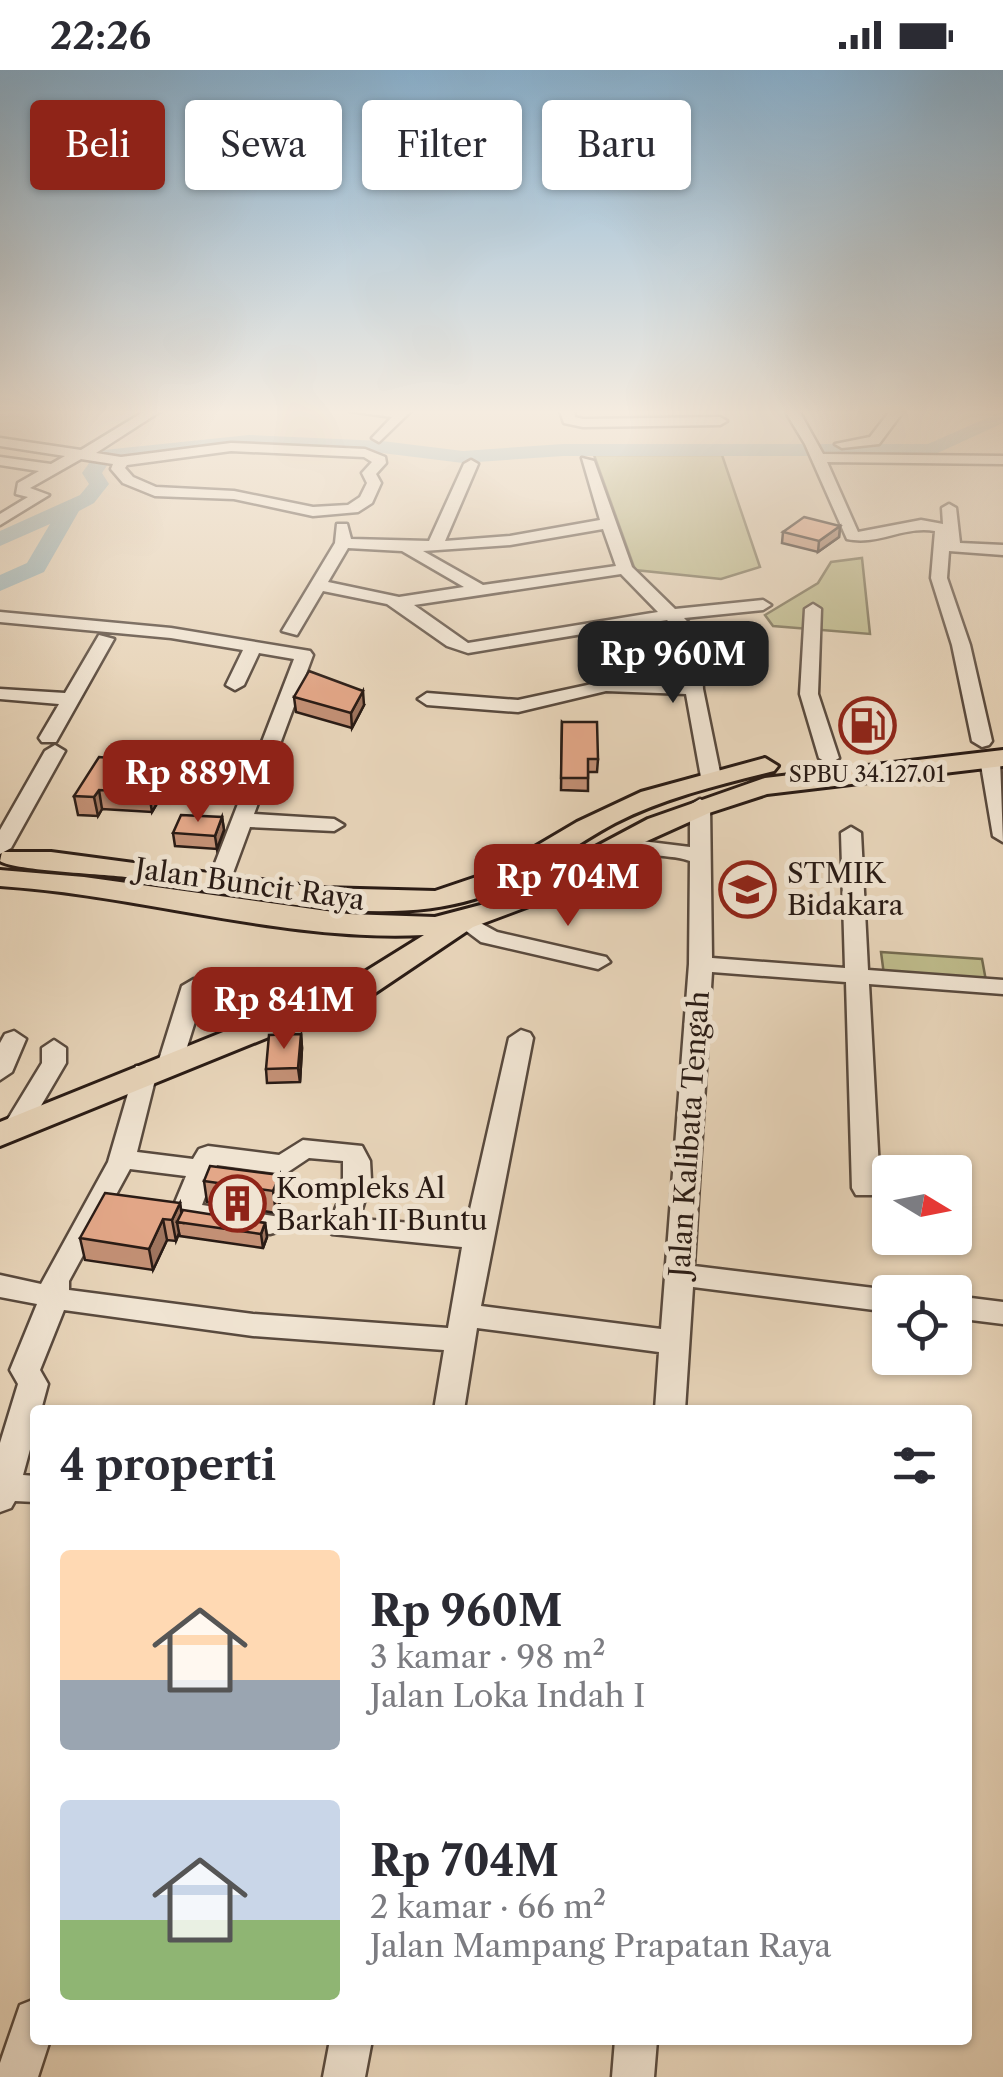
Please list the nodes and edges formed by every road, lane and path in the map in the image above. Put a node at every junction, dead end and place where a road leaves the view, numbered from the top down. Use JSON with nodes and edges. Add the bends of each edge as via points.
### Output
{"nodes":[{"id":1,"x":26,"y":505,"type":"edge"},
{"id":2,"x":279,"y":505,"type":"edge"},
{"id":3,"x":354,"y":505,"type":"edge"},
{"id":4,"x":454,"y":505,"type":"edge"},
{"id":5,"x":602,"y":505,"type":"edge"},
{"id":6,"x":838,"y":505,"type":"edge"},
{"id":7,"x":949,"y":508,"type":"dead end"},
{"id":8,"x":340,"y":512,"type":"junction"},
{"id":9,"x":0,"y":520,"type":"edge"},
{"id":10,"x":608,"y":523,"type":"junction"},
{"id":11,"x":343,"y":542,"type":"junction"},
{"id":12,"x":436,"y":546,"type":"junction"},
{"id":13,"x":409,"y":549,"type":"junction"},
{"id":14,"x":1003,"y":550,"type":"edge"},
{"id":15,"x":625,"y":568,"type":"junction"},
{"id":16,"x":318,"y":586,"type":"junction"},
{"id":17,"x":479,"y":589,"type":"junction"},
{"id":18,"x":398,"y":602,"type":"junction"},
{"id":19,"x":763,"y":605,"type":"dead end"},
{"id":20,"x":814,"y":610,"type":"dead end"},
{"id":21,"x":669,"y":615,"type":"junction"},
{"id":22,"x":0,"y":617,"type":"edge"},
{"id":23,"x":291,"y":631,"type":"dead end"},
{"id":24,"x":105,"y":639,"type":"dead end"},
{"id":25,"x":254,"y":647,"type":"junction"},
{"id":26,"x":235,"y":685,"type":"dead end"},
{"id":27,"x":694,"y":690,"type":"junction"},
{"id":28,"x":0,"y":694,"type":"edge"},
{"id":29,"x":71,"y":699,"type":"junction"},
{"id":30,"x":427,"y":699,"type":"dead end"},
{"id":31,"x":995,"y":749,"type":"edge"},
{"id":32,"x":829,"y":758,"type":"junction"},
{"id":33,"x":711,"y":777,"type":"junction"},
{"id":34,"x":700,"y":805,"type":"junction"},
{"id":35,"x":243,"y":820,"type":"junction"},
{"id":36,"x":334,"y":825,"type":"dead end"},
{"id":37,"x":851,"y":833,"type":"dead end"},
{"id":38,"x":1003,"y":836,"type":"edge"},
{"id":39,"x":618,"y":844,"type":"junction"},
{"id":40,"x":0,"y":848,"type":"edge"},
{"id":41,"x":0,"y":857,"type":"edge"},
{"id":42,"x":700,"y":858,"type":"junction"},
{"id":43,"x":0,"y":878,"type":"edge"},
{"id":44,"x":218,"y":884,"type":"junction"},
{"id":45,"x":464,"y":921,"type":"junction"},
{"id":46,"x":360,"y":924,"type":"junction"},
{"id":47,"x":598,"y":962,"type":"dead end"},
{"id":48,"x":701,"y":964,"type":"junction"},
{"id":49,"x":395,"y":970,"type":"junction"},
{"id":50,"x":855,"y":975,"type":"junction"},
{"id":51,"x":194,"y":986,"type":"dead end"},
{"id":52,"x":1003,"y":987,"type":"edge"},
{"id":53,"x":521,"y":1038,"type":"dead end"},
{"id":54,"x":14,"y":1039,"type":"dead end"},
{"id":55,"x":54,"y":1048,"type":"dead end"},
{"id":56,"x":158,"y":1067,"type":"junction"},
{"id":57,"x":0,"y":1072,"type":"edge"},
{"id":58,"x":8,"y":1131,"type":"edge"},
{"id":59,"x":122,"y":1159,"type":"junction"},
{"id":60,"x":202,"y":1168,"type":"junction"},
{"id":61,"x":866,"y":1188,"type":"dead end"},
{"id":62,"x":270,"y":1224,"type":"dead end"},
{"id":63,"x":478,"y":1238,"type":"junction"},
{"id":64,"x":679,"y":1274,"type":"junction"},
{"id":65,"x":0,"y":1286,"type":"edge"},
{"id":66,"x":56,"y":1297,"type":"junction"},
{"id":67,"x":872,"y":1299,"type":"edge"},
{"id":68,"x":972,"y":1309,"type":"edge"},
{"id":69,"x":1003,"y":1312,"type":"edge"},
{"id":70,"x":462,"y":1327,"type":"junction"},
{"id":71,"x":671,"y":1342,"type":"junction"},
{"id":72,"x":449,"y":1405,"type":"edge"},
{"id":73,"x":670,"y":1405,"type":"edge"},
{"id":74,"x":10,"y":1490,"type":"edge"},
{"id":75,"x":30,"y":2036,"type":"edge"},
{"id":76,"x":350,"y":2045,"type":"edge"},
{"id":77,"x":636,"y":2045,"type":"edge"},
{"id":78,"x":17,"y":2077,"type":"edge"},
{"id":79,"x":344,"y":2077,"type":"edge"},
{"id":80,"x":633,"y":2077,"type":"edge"}],
"edges":[{"from":1,"to":9,"type":"street"},
{"from":2,"to":8,"type":"street"},
{"from":3,"to":8,"type":"street"},
{"from":4,"to":12,"type":"street"},
{"from":5,"to":10,"type":"street"},
{"from":6,"to":31,"type":"street","via":[[852,536],[944,529],[939,578]]},
{"from":7,"to":14,"type":"street","via":[[953,546]]},
{"from":8,"to":11,"type":"street"},
{"from":10,"to":12,"type":"street","via":[[520,542]]},
{"from":10,"to":15,"type":"street"},
{"from":11,"to":13,"type":"street"},
{"from":11,"to":16,"type":"street"},
{"from":12,"to":13,"type":"street"},
{"from":13,"to":17,"type":"street"},
{"from":15,"to":17,"type":"street"},
{"from":15,"to":21,"type":"street"},
{"from":16,"to":18,"type":"street","via":[[369,589]]},
{"from":16,"to":23,"type":"street"},
{"from":17,"to":18,"type":"street"},
{"from":18,"to":21,"type":"street","via":[[452,644],[468,648]]},
{"from":19,"to":21,"type":"street"},
{"from":20,"to":32,"type":"street","via":[[809,694]]},
{"from":21,"to":27,"type":"street","via":[[692,634]]},
{"from":22,"to":25,"type":"street"},
{"from":24,"to":29,"type":"street"},
{"from":25,"to":26,"type":"street"},
{"from":25,"to":35,"type":"street","via":[[304,655]]},
{"from":27,"to":30,"type":"street","via":[[606,686],[518,706]]},
{"from":27,"to":33,"type":"street"},
{"from":28,"to":29,"type":"street"},
{"from":29,"to":40,"type":"street"},
{"from":31,"to":32,"type":"main road","name":"Jalan Buncit Raya"},
{"from":31,"to":34,"type":"main road","via":[[765,786]]},
{"from":31,"to":38,"type":"street"},
{"from":32,"to":33,"type":"main road","name":"Jalan Buncit Raya"},
{"from":33,"to":44,"type":"main road","name":"Jalan Buncit Raya","via":[[612,814],[496,881],[453,897],[398,903]]},
{"from":34,"to":39,"type":"main road"},
{"from":34,"to":42,"type":"street","name":"Jalan Kalibata Tengah"},
{"from":35,"to":36,"type":"street"},
{"from":35,"to":44,"type":"street"},
{"from":37,"to":50,"type":"street"},
{"from":39,"to":42,"type":"street","via":[[674,848]]},
{"from":39,"to":45,"type":"main road","via":[[516,903]]},
{"from":41,"to":44,"type":"main road","name":"Jalan Buncit Raya","via":[[85,861]]},
{"from":42,"to":48,"type":"street","name":"Jalan Kalibata Tengah"},
{"from":43,"to":46,"type":"main road","name":"Jalan Buncit Raya"},
{"from":45,"to":46,"type":"main road","name":"Jalan Buncit Raya"},
{"from":45,"to":47,"type":"street","via":[[489,937]]},
{"from":45,"to":49,"type":"main road"},
{"from":46,"to":49,"type":"main road","via":[[398,938]]},
{"from":48,"to":50,"type":"street"},
{"from":48,"to":64,"type":"street","name":"Jalan Kalibata Tengah"},
{"from":49,"to":56,"type":"main road","via":[[238,1043]]},
{"from":50,"to":52,"type":"street"},
{"from":50,"to":61,"type":"street"},
{"from":51,"to":56,"type":"street"},
{"from":53,"to":63,"type":"street"},
{"from":54,"to":57,"type":"street"},
{"from":55,"to":58,"type":"street","via":[[54,1063]]},
{"from":56,"to":58,"type":"main road"},
{"from":56,"to":59,"type":"street"},
{"from":59,"to":60,"type":"street"},
{"from":59,"to":66,"type":"street","via":[[55,1281]]},
{"from":60,"to":62,"type":"street","via":[[185,1212]]},
{"from":60,"to":63,"type":"street","via":[[208,1156],[285,1165],[303,1149],[353,1152],[360,1164],[357,1188],[342,1227]]},
{"from":63,"to":70,"type":"street"},
{"from":64,"to":67,"type":"street"},
{"from":64,"to":71,"type":"street","name":"Jalan Kalibata Tengah"},
{"from":65,"to":66,"type":"street"},
{"from":66,"to":70,"type":"street","via":[[253,1325]]},
{"from":66,"to":74,"type":"street","via":[[24,1370],[33,1384]]},
{"from":68,"to":69,"type":"street"},
{"from":70,"to":71,"type":"street"},
{"from":70,"to":72,"type":"street"},
{"from":71,"to":73,"type":"street","name":"Jalan Kalibata Tengah"},
{"from":75,"to":78,"type":"street"},
{"from":76,"to":79,"type":"street"},
{"from":77,"to":80,"type":"street"}]}
